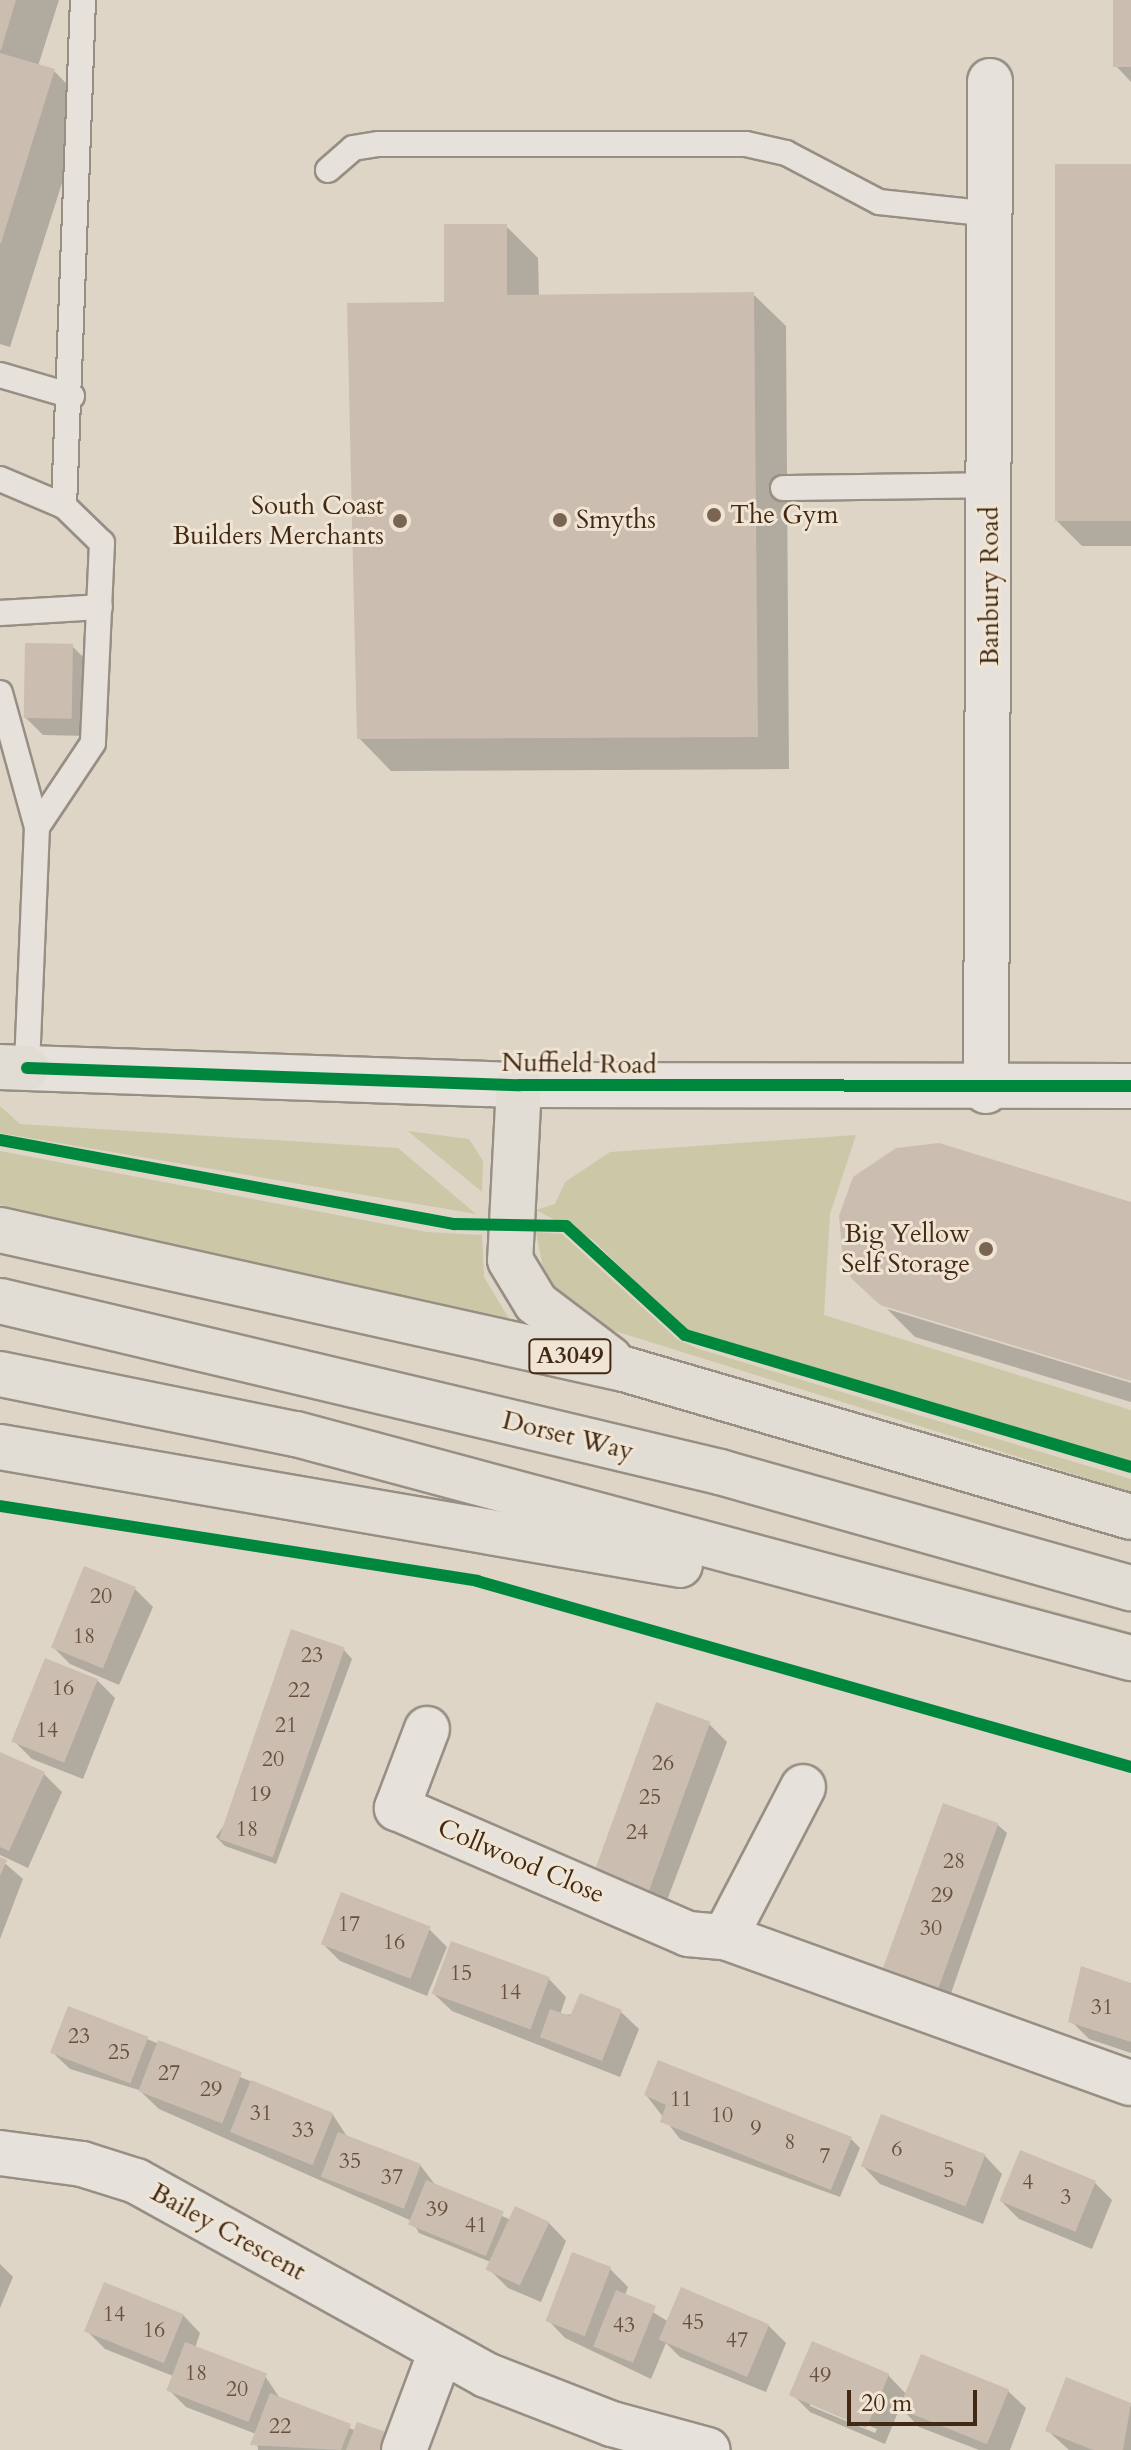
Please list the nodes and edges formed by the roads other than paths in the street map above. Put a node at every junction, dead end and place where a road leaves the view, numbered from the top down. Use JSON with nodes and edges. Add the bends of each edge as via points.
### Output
{"nodes":[{"id":1,"x":83,"y":0,"type":"edge"},
{"id":2,"x":990,"y":81,"type":"dead end"},
{"id":3,"x":328,"y":170,"type":"dead end"},
{"id":4,"x":991,"y":214,"type":"junction"},
{"id":5,"x":0,"y":375,"type":"edge"},
{"id":6,"x":72,"y":396,"type":"junction"},
{"id":7,"x":0,"y":479,"type":"edge"},
{"id":8,"x":991,"y":485,"type":"junction"},
{"id":9,"x":783,"y":488,"type":"dead end"},
{"id":10,"x":64,"y":506,"type":"junction"},
{"id":11,"x":100,"y":607,"type":"junction"},
{"id":12,"x":0,"y":613,"type":"edge"},
{"id":13,"x":0,"y":693,"type":"edge"},
{"id":14,"x":37,"y":827,"type":"junction"},
{"id":15,"x":14,"y":1067,"type":"edge"},
{"id":16,"x":519,"y":1085,"type":"junction"},
{"id":17,"x":1131,"y":1086,"type":"edge"},
{"id":18,"x":986,"y":1091,"type":"junction"},
{"id":19,"x":0,"y":1230,"type":"edge"},
{"id":20,"x":0,"y":1301,"type":"edge"},
{"id":21,"x":624,"y":1369,"type":"junction"},
{"id":22,"x":0,"y":1374,"type":"edge"},
{"id":23,"x":0,"y":1447,"type":"edge"},
{"id":24,"x":1131,"y":1517,"type":"edge"},
{"id":25,"x":1131,"y":1588,"type":"edge"},
{"id":26,"x":1028,"y":1632,"type":"junction"},
{"id":27,"x":1131,"y":1658,"type":"edge"},
{"id":28,"x":427,"y":1729,"type":"dead end"},
{"id":29,"x":803,"y":1787,"type":"dead end"},
{"id":30,"x":725,"y":1937,"type":"junction"},
{"id":31,"x":1131,"y":2083,"type":"edge"},
{"id":32,"x":0,"y":2153,"type":"edge"},
{"id":33,"x":441,"y":2351,"type":"junction"},
{"id":34,"x":404,"y":2450,"type":"edge"},
{"id":35,"x":708,"y":2450,"type":"edge"}],
"edges":[{"from":1,"to":6,"type":"lane"},
{"from":2,"to":4,"type":"street","name":"Banbury Road"},
{"from":3,"to":4,"type":"lane","via":[[353,148],[379,144],[746,144],[786,153],[879,202]]},
{"from":4,"to":8,"type":"street","name":"Banbury Road"},
{"from":5,"to":6,"type":"lane"},
{"from":6,"to":10,"type":"lane"},
{"from":7,"to":10,"type":"lane"},
{"from":8,"to":9,"type":"lane"},
{"from":8,"to":18,"type":"street","name":"Banbury Road"},
{"from":10,"to":11,"type":"lane","via":[[102,543]]},
{"from":11,"to":12,"type":"lane"},
{"from":11,"to":14,"type":"lane","via":[[93,743]]},
{"from":13,"to":14,"type":"lane"},
{"from":14,"to":15,"type":"lane"},
{"from":15,"to":16,"type":"street","name":"Nuffield Road"},
{"from":16,"to":18,"type":"street","name":"Nuffield Road"},
{"from":16,"to":21,"type":"highway","via":[[510,1260],[536,1303]]},
{"from":17,"to":18,"type":"street","name":"Nuffield Road"},
{"from":19,"to":21,"type":"highway","number":"A3049"},
{"from":20,"to":25,"type":"highway","name":"Dorset Way","via":[[720,1472]]},
{"from":21,"to":24,"type":"highway","number":"A3049"},
{"from":22,"to":26,"type":"highway","via":[[296,1434]]},
{"from":23,"to":26,"type":"highway","via":[[408,1513]]},
{"from":26,"to":27,"type":"highway"},
{"from":28,"to":30,"type":"street","name":"Collwood Close","via":[[397,1808],[688,1934]]},
{"from":29,"to":30,"type":"street"},
{"from":30,"to":31,"type":"street","name":"Collwood Close"},
{"from":32,"to":33,"type":"street","name":"Bailey Crescent","via":[[82,2164],[136,2181]]},
{"from":33,"to":34,"type":"street"},
{"from":33,"to":35,"type":"street","name":"Bailey Crescent","via":[[612,2424]]}]}
